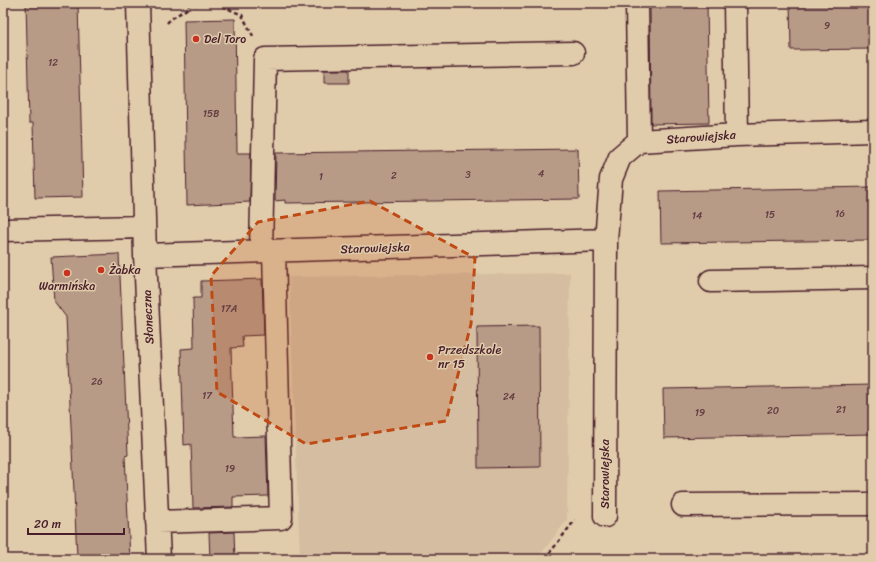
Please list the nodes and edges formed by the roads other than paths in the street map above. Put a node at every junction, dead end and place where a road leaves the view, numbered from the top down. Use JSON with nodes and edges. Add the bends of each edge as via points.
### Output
{"nodes":[{"id":1,"x":138,"y":3,"type":"edge"},
{"id":2,"x":637,"y":3,"type":"edge"},
{"id":3,"x":735,"y":3,"type":"edge"},
{"id":4,"x":574,"y":53,"type":"dead end"},
{"id":5,"x":873,"y":131,"type":"edge"},
{"id":6,"x":737,"y":135,"type":"junction"},
{"id":7,"x":640,"y":141,"type":"junction"},
{"id":8,"x":144,"y":227,"type":"junction"},
{"id":9,"x":3,"y":230,"type":"edge"},
{"id":10,"x":606,"y":240,"type":"junction"},
{"id":11,"x":267,"y":251,"type":"junction"},
{"id":12,"x":145,"y":255,"type":"junction"},
{"id":13,"x":873,"y":278,"type":"edge"},
{"id":14,"x":711,"y":281,"type":"dead end"},
{"id":15,"x":873,"y":504,"type":"edge"},
{"id":16,"x":684,"y":505,"type":"dead end"},
{"id":17,"x":605,"y":516,"type":"dead end"},
{"id":18,"x":157,"y":522,"type":"junction"},
{"id":19,"x":159,"y":559,"type":"edge"}],
"edges":[{"from":1,"to":8,"type":"street","name":"Słoneczna"},
{"from":2,"to":7,"type":"street"},
{"from":3,"to":6,"type":"street"},
{"from":4,"to":11,"type":"street","via":[[265,60]]},
{"from":5,"to":6,"type":"street","name":"Starowiejska"},
{"from":6,"to":7,"type":"street","name":"Starowiejska"},
{"from":7,"to":10,"type":"street","name":"Starowiejska","via":[[620,157],[611,179]]},
{"from":8,"to":9,"type":"street"},
{"from":8,"to":12,"type":"street","name":"Słoneczna"},
{"from":10,"to":11,"type":"street","name":"Starowiejska"},
{"from":10,"to":17,"type":"street","name":"Starowiejska"},
{"from":11,"to":12,"type":"street","name":"Starowiejska"},
{"from":11,"to":18,"type":"street","via":[[281,518]]},
{"from":12,"to":18,"type":"street","name":"Słoneczna"},
{"from":13,"to":14,"type":"street"},
{"from":15,"to":16,"type":"street"},
{"from":18,"to":19,"type":"street","name":"Słoneczna"}]}
